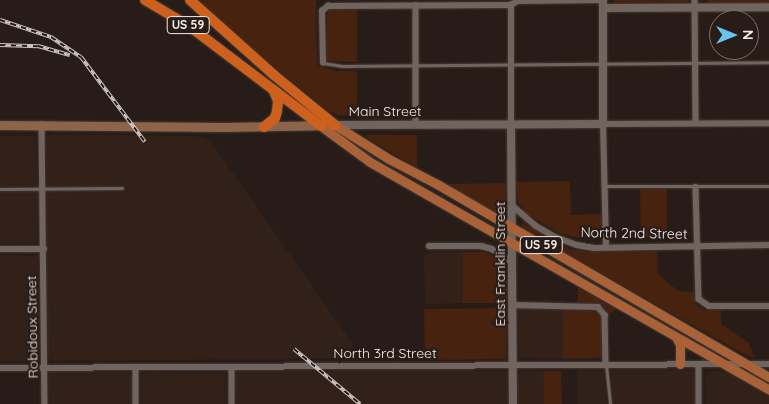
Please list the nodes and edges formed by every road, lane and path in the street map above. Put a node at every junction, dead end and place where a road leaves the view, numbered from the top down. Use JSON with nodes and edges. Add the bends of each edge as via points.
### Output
{"nodes":[{"id":1,"x":145,"y":0,"type":"edge"},
{"id":2,"x":190,"y":0,"type":"edge"},
{"id":3,"x":603,"y":3,"type":"edge"},
{"id":4,"x":695,"y":4,"type":"edge"},
{"id":5,"x":416,"y":5,"type":"junction"},
{"id":6,"x":511,"y":5,"type":"junction"},
{"id":7,"x":769,"y":7,"type":"edge"},
{"id":8,"x":603,"y":62,"type":"junction"},
{"id":9,"x":769,"y":62,"type":"edge"},
{"id":10,"x":323,"y":63,"type":"joint"},
{"id":11,"x":510,"y":63,"type":"junction"},
{"id":12,"x":696,"y":63,"type":"junction"},
{"id":13,"x":416,"y":65,"type":"junction"},
{"id":14,"x":274,"y":91,"type":"junction"},
{"id":15,"x":696,"y":122,"type":"junction"},
{"id":16,"x":769,"y":123,"type":"edge"},
{"id":17,"x":0,"y":124,"type":"edge"},
{"id":18,"x":42,"y":124,"type":"junction"},
{"id":19,"x":604,"y":124,"type":"junction"},
{"id":20,"x":335,"y":125,"type":"junction"},
{"id":21,"x":416,"y":125,"type":"junction"},
{"id":22,"x":511,"y":125,"type":"junction"},
{"id":23,"x":320,"y":126,"type":"junction"},
{"id":24,"x":264,"y":127,"type":"junction"},
{"id":25,"x":605,"y":186,"type":"junction"},
{"id":26,"x":769,"y":186,"type":"edge"},
{"id":27,"x":696,"y":187,"type":"junction"},
{"id":28,"x":122,"y":188,"type":"dead end"},
{"id":29,"x":0,"y":189,"type":"edge"},
{"id":30,"x":43,"y":189,"type":"junction"},
{"id":31,"x":512,"y":205,"type":"junction"},
{"id":32,"x":512,"y":228,"type":"junction"},
{"id":33,"x":512,"y":243,"type":"junction"},
{"id":34,"x":769,"y":245,"type":"edge"},
{"id":35,"x":429,"y":246,"type":"dead end"},
{"id":36,"x":606,"y":246,"type":"junction"},
{"id":37,"x":697,"y":246,"type":"junction"},
{"id":38,"x":0,"y":249,"type":"edge"},
{"id":39,"x":44,"y":249,"type":"junction"},
{"id":40,"x":512,"y":262,"type":"junction"},
{"id":41,"x":512,"y":305,"type":"junction"},
{"id":42,"x":769,"y":306,"type":"edge"},
{"id":43,"x":676,"y":337,"type":"junction"},
{"id":44,"x":680,"y":364,"type":"junction"},
{"id":45,"x":699,"y":364,"type":"junction"},
{"id":46,"x":724,"y":364,"type":"junction"},
{"id":47,"x":747,"y":364,"type":"junction"},
{"id":48,"x":769,"y":364,"type":"edge"},
{"id":49,"x":606,"y":365,"type":"junction"},
{"id":50,"x":232,"y":366,"type":"junction"},
{"id":51,"x":513,"y":366,"type":"junction"},
{"id":52,"x":136,"y":367,"type":"junction"},
{"id":53,"x":0,"y":368,"type":"edge"},
{"id":54,"x":45,"y":368,"type":"junction"},
{"id":55,"x":769,"y":377,"type":"edge"},
{"id":56,"x":769,"y":390,"type":"edge"},
{"id":57,"x":45,"y":404,"type":"edge"},
{"id":58,"x":136,"y":404,"type":"edge"},
{"id":59,"x":232,"y":404,"type":"edge"},
{"id":60,"x":513,"y":404,"type":"edge"},
{"id":61,"x":610,"y":404,"type":"edge"},
{"id":62,"x":699,"y":404,"type":"edge"}],
"edges":[{"from":1,"to":14,"type":"highway","number":"US 59","via":[[189,26]]},
{"from":2,"to":20,"type":"highway","number":"US 59"},
{"from":3,"to":4,"type":"street"},
{"from":3,"to":6,"type":"street","via":[[518,1]]},
{"from":3,"to":8,"type":"street"},
{"from":4,"to":7,"type":"street"},
{"from":4,"to":12,"type":"street"},
{"from":5,"to":6,"type":"street"},
{"from":5,"to":10,"type":"street","via":[[324,8]]},
{"from":5,"to":13,"type":"street"},
{"from":6,"to":11,"type":"street"},
{"from":8,"to":11,"type":"lane"},
{"from":8,"to":12,"type":"lane"},
{"from":8,"to":19,"type":"street"},
{"from":9,"to":12,"type":"lane"},
{"from":10,"to":13,"type":"lane","via":[[341,66]]},
{"from":11,"to":13,"type":"lane"},
{"from":11,"to":22,"type":"street"},
{"from":12,"to":15,"type":"street"},
{"from":13,"to":21,"type":"street"},
{"from":14,"to":23,"type":"highway","number":"US 59"},
{"from":14,"to":24,"type":"highway","via":[[277,111],[275,118]]},
{"from":15,"to":16,"type":"street","name":"Main Street"},
{"from":15,"to":19,"type":"street","name":"Main Street"},
{"from":17,"to":18,"type":"main road","name":"Main Street"},
{"from":18,"to":24,"type":"main road","name":"Main Street"},
{"from":18,"to":30,"type":"street","name":"Robidoux Street"},
{"from":19,"to":22,"type":"street","name":"Main Street"},
{"from":19,"to":25,"type":"street"},
{"from":20,"to":21,"type":"street","name":"Main Street"},
{"from":20,"to":23,"type":"main road","name":"Main Street"},
{"from":20,"to":32,"type":"main road","number":"US 59"},
{"from":21,"to":22,"type":"street","name":"Main Street"},
{"from":22,"to":31,"type":"street","name":"East Franklin Street"},
{"from":23,"to":24,"type":"main road","name":"Main Street"},
{"from":23,"to":33,"type":"main road","number":"US 59","via":[[370,162]]},
{"from":25,"to":27,"type":"lane"},
{"from":25,"to":36,"type":"street"},
{"from":26,"to":27,"type":"lane"},
{"from":27,"to":37,"type":"street"},
{"from":28,"to":30,"type":"lane"},
{"from":29,"to":30,"type":"lane"},
{"from":30,"to":39,"type":"street","name":"Robidoux Street"},
{"from":31,"to":32,"type":"street","name":"East Franklin Street"},
{"from":31,"to":36,"type":"street","name":"North 2nd Street","via":[[536,226],[566,242],[594,248]]},
{"from":32,"to":33,"type":"street","name":"East Franklin Street"},
{"from":32,"to":47,"type":"main road","number":"US 59"},
{"from":33,"to":40,"type":"street","name":"East Franklin Street"},
{"from":33,"to":43,"type":"main road","number":"US 59"},
{"from":34,"to":37,"type":"street","name":"North 2nd Street"},
{"from":35,"to":40,"type":"street","via":[[480,246],[492,249]]},
{"from":36,"to":37,"type":"street","name":"North 2nd Street"},
{"from":37,"to":42,"type":"street","via":[[699,299],[704,304],[720,307]]},
{"from":38,"to":39,"type":"street"},
{"from":39,"to":54,"type":"street","name":"Robidoux Street"},
{"from":40,"to":41,"type":"street","name":"East Franklin Street"},
{"from":41,"to":49,"type":"street","via":[[598,307],[605,315]]},
{"from":41,"to":51,"type":"street","name":"East Franklin Street"},
{"from":43,"to":44,"type":"main road","via":[[680,345]]},
{"from":43,"to":46,"type":"main road","number":"US 59"},
{"from":44,"to":45,"type":"street","name":"North 3rd Street"},
{"from":44,"to":49,"type":"street","name":"North 3rd Street"},
{"from":45,"to":46,"type":"street","name":"North 3rd Street"},
{"from":45,"to":62,"type":"street"},
{"from":46,"to":47,"type":"street","name":"North 3rd Street"},
{"from":46,"to":56,"type":"main road","number":"US 59"},
{"from":47,"to":48,"type":"street","name":"North 3rd Street"},
{"from":47,"to":55,"type":"main road","number":"US 59"},
{"from":49,"to":51,"type":"street","name":"North 3rd Street"},
{"from":49,"to":61,"type":"lane"},
{"from":50,"to":51,"type":"street","name":"North 3rd Street"},
{"from":50,"to":52,"type":"street","name":"North 3rd Street"},
{"from":50,"to":59,"type":"street"},
{"from":51,"to":60,"type":"street","name":"East Franklin Street"},
{"from":52,"to":54,"type":"street","name":"North 3rd Street"},
{"from":52,"to":58,"type":"street"},
{"from":53,"to":54,"type":"street","name":"North 3rd Street"},
{"from":54,"to":57,"type":"street","name":"Robidoux Street"}]}
